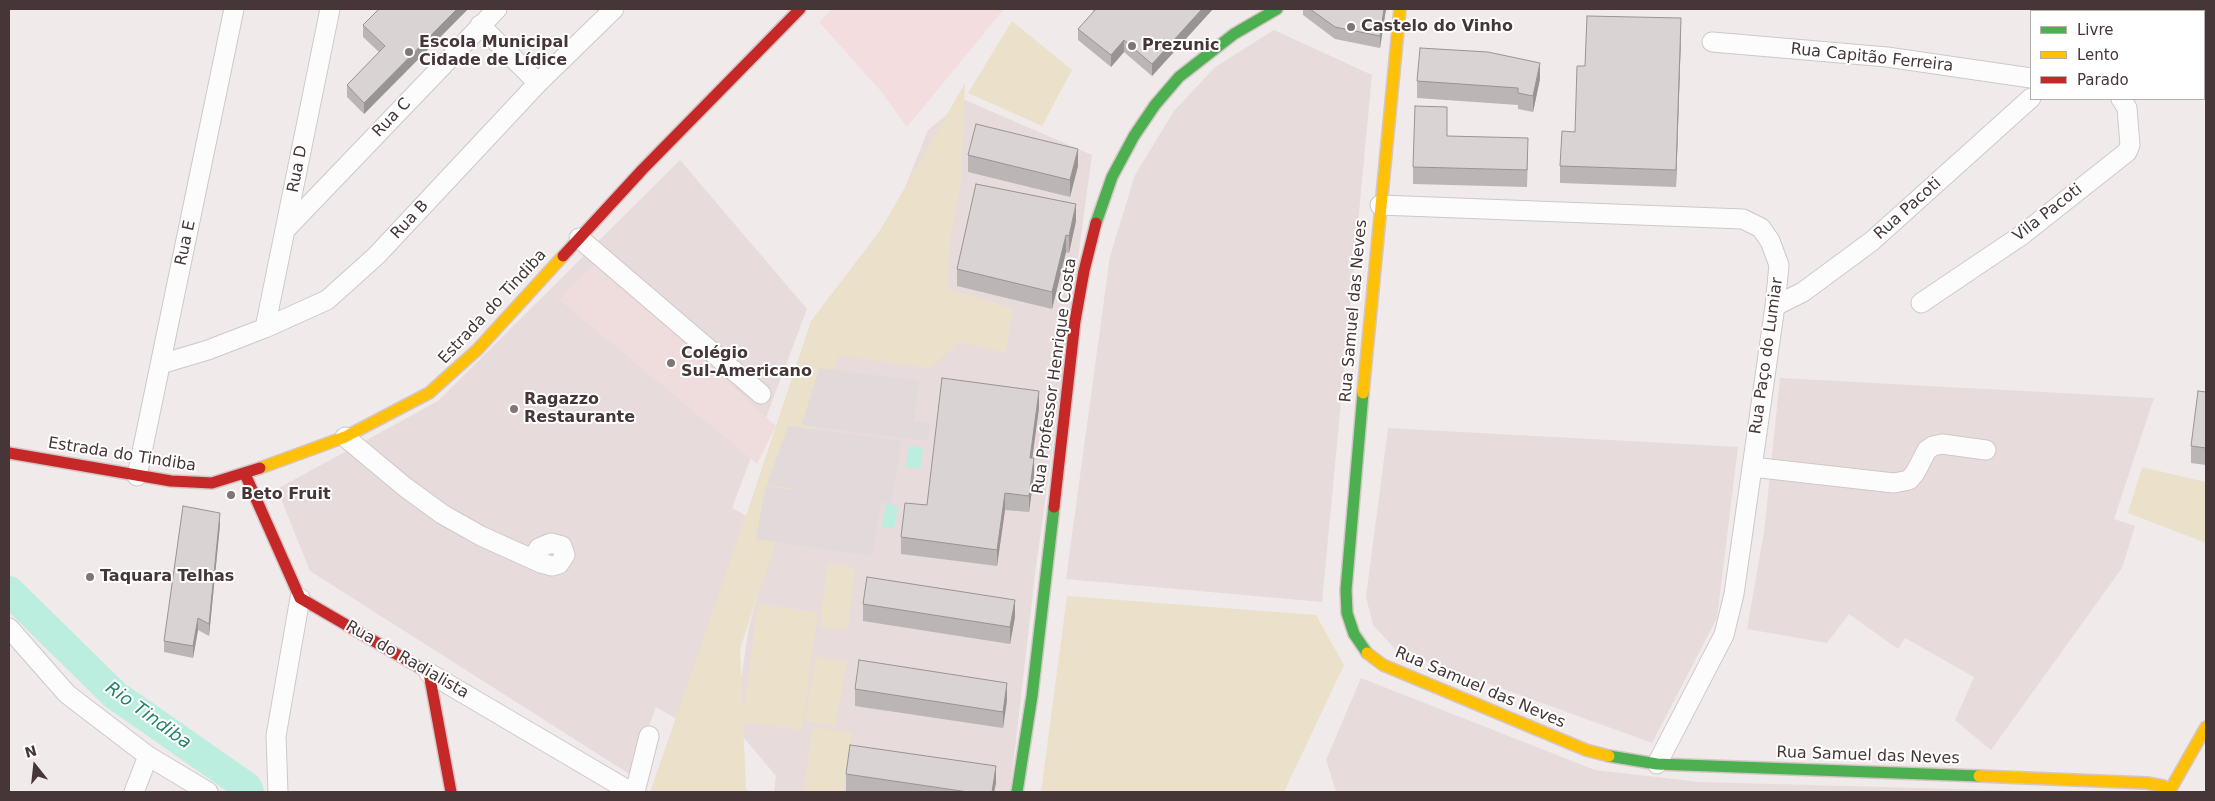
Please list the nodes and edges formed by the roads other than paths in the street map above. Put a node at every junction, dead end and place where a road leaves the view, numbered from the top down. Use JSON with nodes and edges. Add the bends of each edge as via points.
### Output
{"nodes":[{"id":1,"x":234,"y":9,"type":"edge"},
{"id":2,"x":330,"y":9,"type":"edge"},
{"id":3,"x":497,"y":9,"type":"edge"},
{"id":4,"x":614,"y":9,"type":"edge"},
{"id":5,"x":800,"y":9,"type":"edge"},
{"id":6,"x":1277,"y":9,"type":"edge"},
{"id":7,"x":1400,"y":9,"type":"edge"},
{"id":8,"x":480,"y":25,"type":"junction"},
{"id":9,"x":1712,"y":42,"type":"dead end"},
{"id":10,"x":2030,"y":78,"type":"edge"},
{"id":11,"x":538,"y":83,"type":"junction"},
{"id":12,"x":2030,"y":99,"type":"edge"},
{"id":13,"x":2122,"y":100,"type":"edge"},
{"id":14,"x":1380,"y":204,"type":"junction"},
{"id":15,"x":287,"y":228,"type":"junction"},
{"id":16,"x":580,"y":238,"type":"junction"},
{"id":17,"x":1921,"y":303,"type":"dead end"},
{"id":18,"x":1775,"y":306,"type":"junction"},
{"id":19,"x":265,"y":328,"type":"junction"},
{"id":20,"x":161,"y":364,"type":"junction"},
{"id":21,"x":761,"y":394,"type":"dead end"},
{"id":22,"x":345,"y":437,"type":"junction"},
{"id":23,"x":1986,"y":450,"type":"dead end"},
{"id":24,"x":9,"y":453,"type":"edge"},
{"id":25,"x":1752,"y":467,"type":"junction"},
{"id":26,"x":245,"y":474,"type":"junction"},
{"id":27,"x":137,"y":476,"type":"junction"},
{"id":28,"x":533,"y":558,"type":"dead end"},
{"id":29,"x":300,"y":598,"type":"junction"},
{"id":30,"x":9,"y":628,"type":"edge"},
{"id":31,"x":429,"y":673,"type":"junction"},
{"id":32,"x":2206,"y":727,"type":"edge"},
{"id":33,"x":649,"y":736,"type":"dead end"},
{"id":34,"x":148,"y":756,"type":"junction"},
{"id":35,"x":1657,"y":764,"type":"junction"},
{"id":36,"x":134,"y":792,"type":"edge"},
{"id":37,"x":208,"y":792,"type":"edge"},
{"id":38,"x":278,"y":792,"type":"edge"},
{"id":39,"x":451,"y":792,"type":"edge"},
{"id":40,"x":631,"y":792,"type":"edge"},
{"id":41,"x":635,"y":792,"type":"edge"},
{"id":42,"x":1017,"y":792,"type":"edge"},
{"id":43,"x":2170,"y":792,"type":"edge"}],
"edges":[{"from":1,"to":20,"type":"street","name":"Rua E"},
{"from":2,"to":15,"type":"street","name":"Rua D"},
{"from":3,"to":8,"type":"street","name":"Rua C"},
{"from":4,"to":11,"type":"street","name":"Rua B"},
{"from":5,"to":16,"type":"street","name":"Estrada do Tindiba"},
{"from":6,"to":42,"type":"street","name":"Rua Professor Henrique Costa","via":[[1234,34],[1179,77],[1134,136],[1112,177],[1097,218],[1075,321],[1032,696]]},
{"from":7,"to":14,"type":"street","name":"Rua Samuel das Neves"},
{"from":8,"to":11,"type":"street"},
{"from":8,"to":15,"type":"street","name":"Rua C"},
{"from":9,"to":10,"type":"street","name":"Rua Capitão Ferreira","via":[[1887,57]]},
{"from":11,"to":19,"type":"street","name":"Rua B","via":[[352,279],[327,300]]},
{"from":12,"to":18,"type":"street","name":"Rua Pacoti","via":[[1872,242],[1802,292]]},
{"from":13,"to":17,"type":"street","name":"Vila Pacoti","via":[[2127,108],[2130,145],[2126,152],[2022,235]]},
{"from":14,"to":18,"type":"street","name":"Rua Paço do Lumiar","via":[[1743,219],[1762,228],[1779,265]]},
{"from":14,"to":35,"type":"street","name":"Rua Samuel das Neves","via":[[1346,590],[1347,613],[1354,634],[1367,653],[1383,665],[1586,750]]},
{"from":15,"to":19,"type":"street","name":"Rua D"},
{"from":16,"to":21,"type":"street"},
{"from":16,"to":22,"type":"street","name":"Estrada do Tindiba","via":[[451,375],[429,392]]},
{"from":18,"to":25,"type":"street","name":"Rua Paço do Lumiar"},
{"from":19,"to":20,"type":"street","name":"Rua B","via":[[201,353]]},
{"from":20,"to":27,"type":"street","name":"Rua E"},
{"from":22,"to":26,"type":"street","name":"Estrada do Tindiba"},
{"from":22,"to":28,"type":"street","via":[[442,514]]},
{"from":23,"to":25,"type":"street","via":[[1942,444],[1933,446],[1926,450],[1909,480],[1894,483]]},
{"from":24,"to":27,"type":"street","name":"Estrada do Tindiba"},
{"from":25,"to":35,"type":"street","name":"Rua Paço do Lumiar","via":[[1734,594],[1724,635]]},
{"from":26,"to":27,"type":"street","name":"Estrada do Tindiba","via":[[202,483]]},
{"from":26,"to":29,"type":"street"},
{"from":29,"to":31,"type":"street","name":"Rua do Radialista"},
{"from":29,"to":38,"type":"street","via":[[276,736]]},
{"from":30,"to":34,"type":"street","via":[[67,694]]},
{"from":31,"to":39,"type":"street"},
{"from":31,"to":40,"type":"street","name":"Rua do Radialista"},
{"from":32,"to":43,"type":"street"},
{"from":33,"to":41,"type":"street"},
{"from":34,"to":36,"type":"street"},
{"from":34,"to":37,"type":"street"},
{"from":35,"to":43,"type":"street","name":"Rua Samuel das Neves","via":[[2148,783],[2163,786]]}]}
